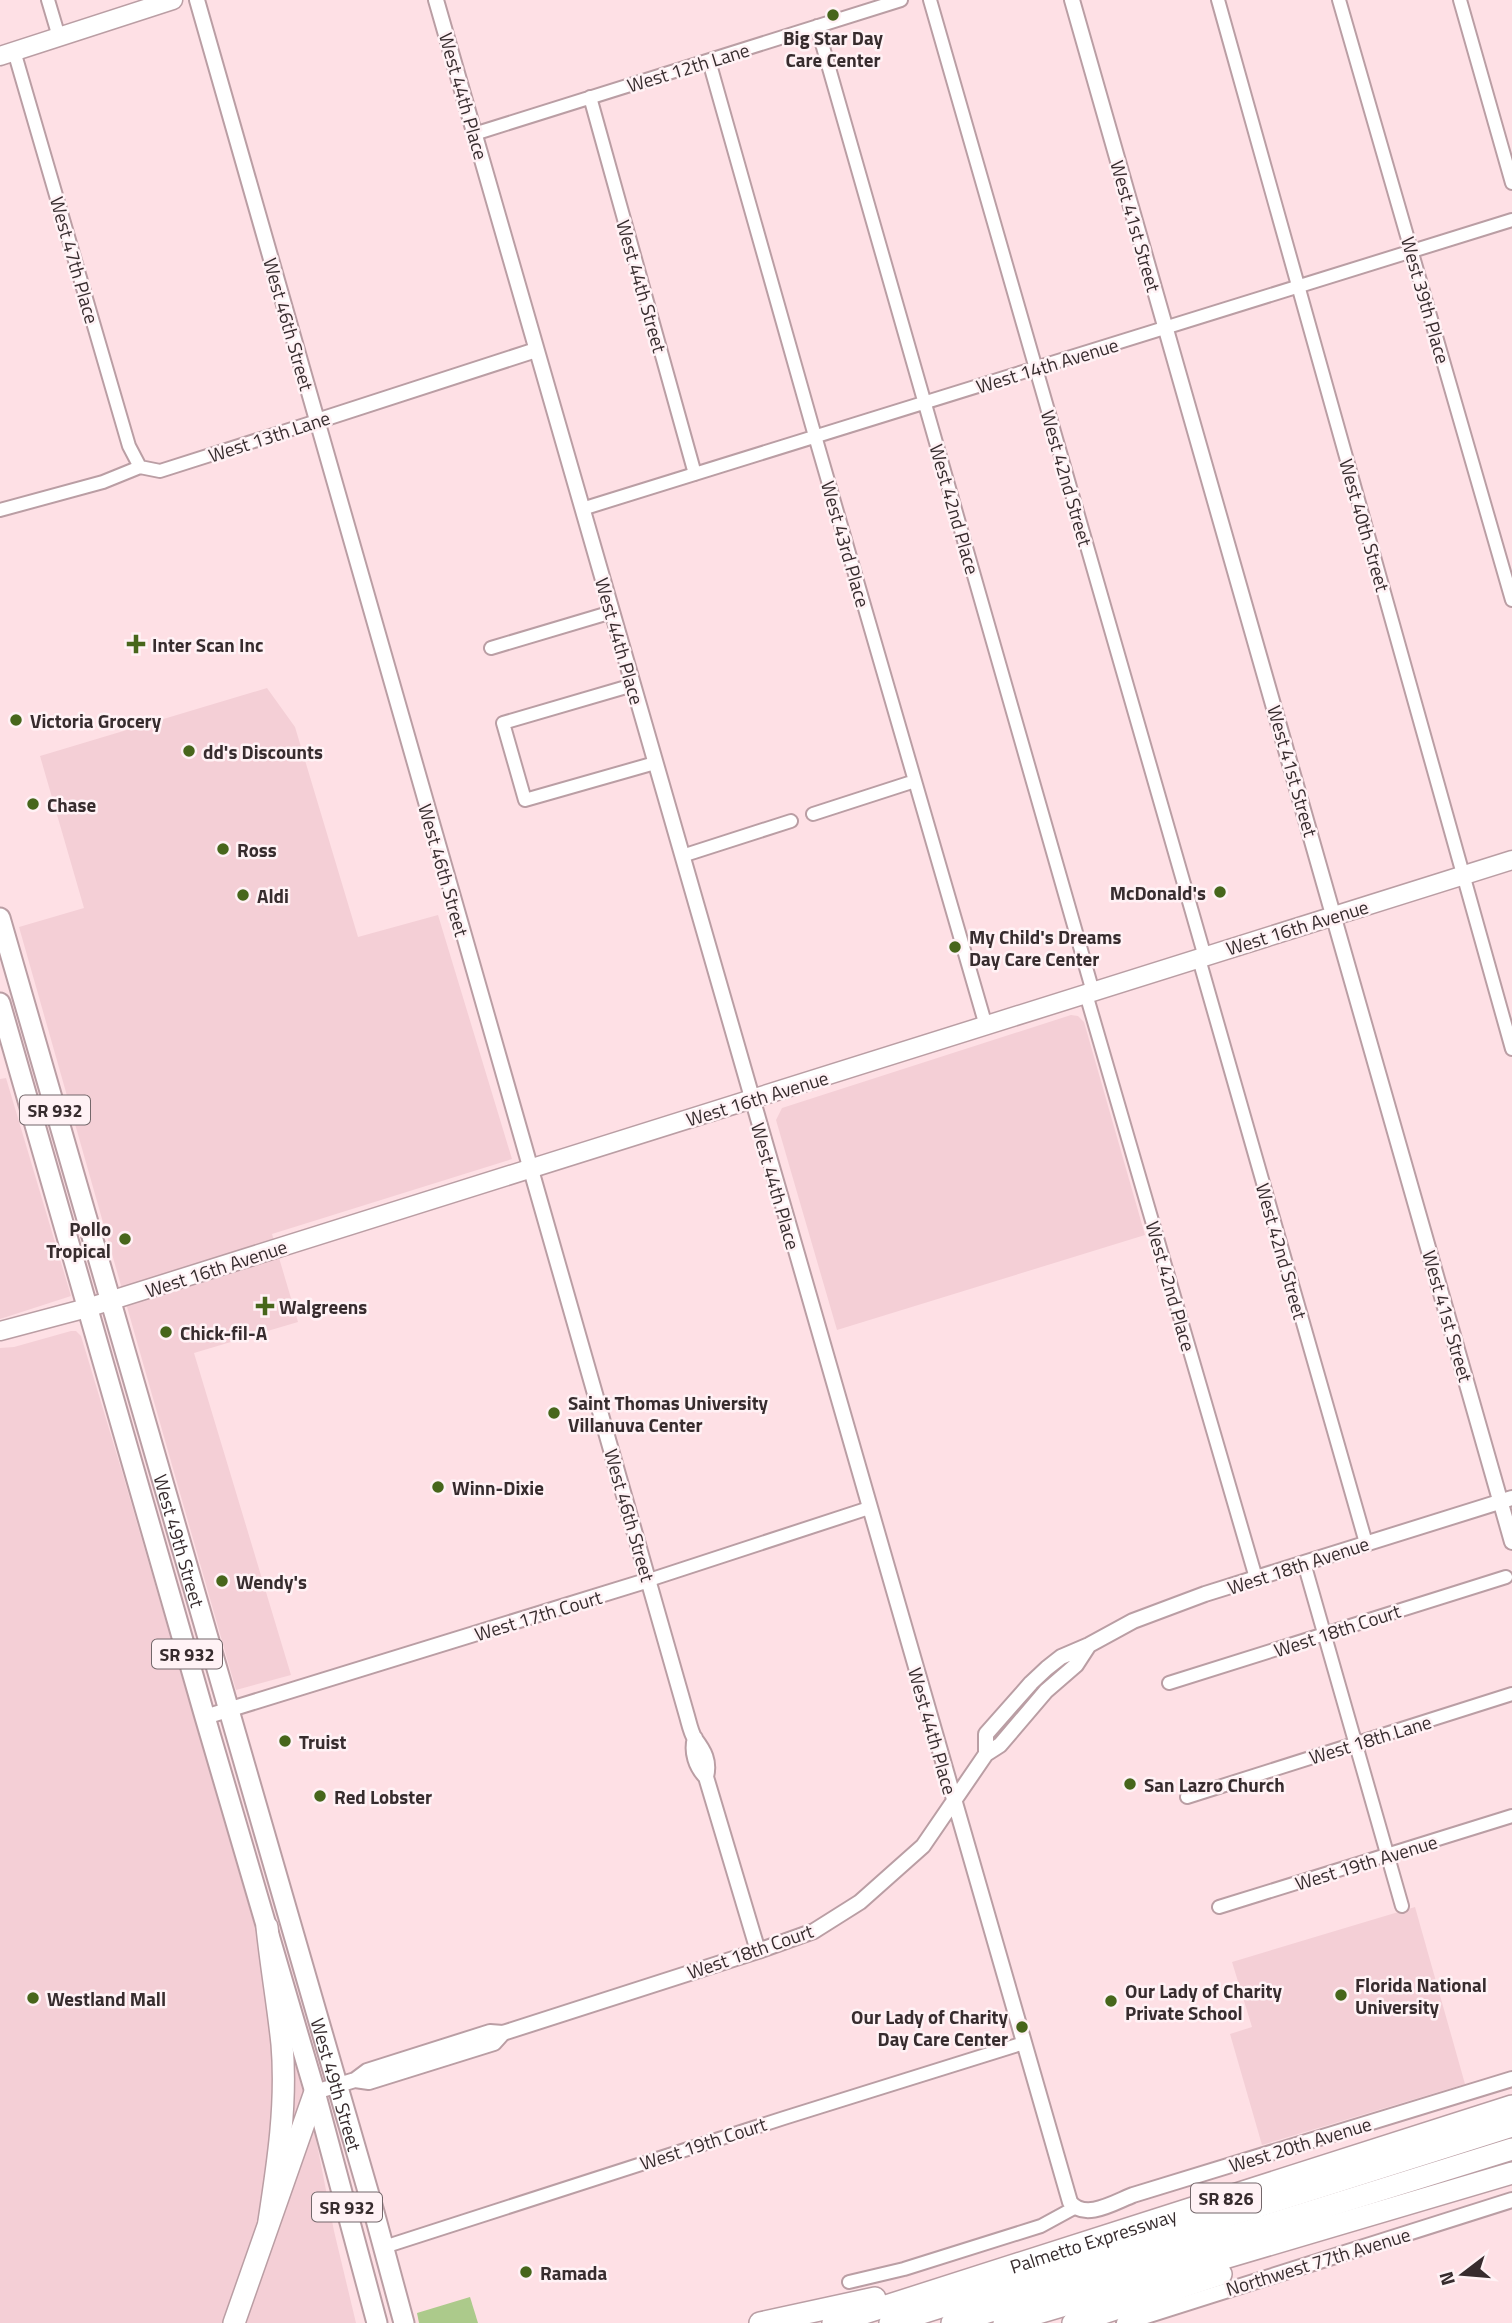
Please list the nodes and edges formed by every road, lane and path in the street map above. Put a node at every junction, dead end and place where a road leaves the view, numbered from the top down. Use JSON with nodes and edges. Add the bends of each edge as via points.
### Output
{"nodes":[{"id":1,"x":48,"y":0,"type":"edge"},
{"id":2,"x":173,"y":0,"type":"edge"},
{"id":3,"x":197,"y":0,"type":"edge"},
{"id":4,"x":436,"y":0,"type":"edge"},
{"id":5,"x":901,"y":0,"type":"edge"},
{"id":6,"x":930,"y":0,"type":"edge"},
{"id":7,"x":1072,"y":0,"type":"edge"},
{"id":8,"x":1218,"y":0,"type":"edge"},
{"id":9,"x":1339,"y":0,"type":"edge"},
{"id":10,"x":1460,"y":0,"type":"edge"},
{"id":11,"x":817,"y":26,"type":"junction"},
{"id":12,"x":59,"y":37,"type":"junction"},
{"id":13,"x":7,"y":54,"type":"edge"},
{"id":14,"x":709,"y":61,"type":"junction"},
{"id":15,"x":590,"y":97,"type":"junction"},
{"id":16,"x":474,"y":134,"type":"junction"},
{"id":17,"x":1512,"y":183,"type":"edge"},
{"id":18,"x":1512,"y":220,"type":"edge"},
{"id":19,"x":1412,"y":252,"type":"junction"},
{"id":20,"x":1299,"y":288,"type":"junction"},
{"id":21,"x":1166,"y":328,"type":"junction"},
{"id":22,"x":536,"y":350,"type":"junction"},
{"id":23,"x":1035,"y":368,"type":"junction"},
{"id":24,"x":925,"y":403,"type":"junction"},
{"id":25,"x":317,"y":421,"type":"junction"},
{"id":26,"x":815,"y":436,"type":"junction"},
{"id":27,"x":140,"y":467,"type":"junction"},
{"id":28,"x":695,"y":474,"type":"junction"},
{"id":29,"x":582,"y":509,"type":"junction"},
{"id":30,"x":0,"y":510,"type":"edge"},
{"id":31,"x":1512,"y":600,"type":"edge"},
{"id":32,"x":612,"y":612,"type":"junction"},
{"id":33,"x":491,"y":648,"type":"dead end"},
{"id":34,"x":633,"y":685,"type":"junction"},
{"id":35,"x":655,"y":763,"type":"junction"},
{"id":36,"x":915,"y":781,"type":"junction"},
{"id":37,"x":813,"y":814,"type":"dead end"},
{"id":38,"x":791,"y":821,"type":"dead end"},
{"id":39,"x":682,"y":856,"type":"junction"},
{"id":40,"x":1512,"y":860,"type":"edge"},
{"id":41,"x":1463,"y":875,"type":"junction"},
{"id":42,"x":1335,"y":916,"type":"junction"},
{"id":43,"x":0,"y":919,"type":"edge"},
{"id":44,"x":1202,"y":958,"type":"junction"},
{"id":45,"x":1090,"y":993,"type":"junction"},
{"id":46,"x":0,"y":1003,"type":"edge"},
{"id":47,"x":986,"y":1026,"type":"junction"},
{"id":48,"x":1512,"y":1049,"type":"edge"},
{"id":49,"x":751,"y":1099,"type":"junction"},
{"id":50,"x":531,"y":1169,"type":"junction"},
{"id":51,"x":110,"y":1301,"type":"junction"},
{"id":52,"x":87,"y":1308,"type":"junction"},
{"id":53,"x":0,"y":1331,"type":"edge"},
{"id":54,"x":133,"y":1467,"type":"junction"},
{"id":55,"x":1506,"y":1500,"type":"edge"},
{"id":56,"x":869,"y":1508,"type":"junction"},
{"id":57,"x":1512,"y":1542,"type":"edge"},
{"id":58,"x":180,"y":1543,"type":"junction"},
{"id":59,"x":1366,"y":1543,"type":"junction"},
{"id":60,"x":1304,"y":1563,"type":"junction"},
{"id":61,"x":1506,"y":1577,"type":"dead end"},
{"id":62,"x":1256,"y":1578,"type":"junction"},
{"id":63,"x":649,"y":1580,"type":"junction"},
{"id":64,"x":1326,"y":1634,"type":"junction"},
{"id":65,"x":1169,"y":1683,"type":"dead end"},
{"id":66,"x":1512,"y":1694,"type":"edge"},
{"id":67,"x":228,"y":1710,"type":"junction"},
{"id":68,"x":205,"y":1717,"type":"junction"},
{"id":69,"x":1355,"y":1744,"type":"junction"},
{"id":70,"x":1187,"y":1797,"type":"dead end"},
{"id":71,"x":953,"y":1802,"type":"junction"},
{"id":72,"x":1512,"y":1816,"type":"edge"},
{"id":73,"x":1388,"y":1856,"type":"junction"},
{"id":74,"x":1402,"y":1906,"type":"dead end"},
{"id":75,"x":1219,"y":1907,"type":"dead end"},
{"id":76,"x":267,"y":1927,"type":"junction"},
{"id":77,"x":758,"y":1951,"type":"junction"},
{"id":78,"x":1024,"y":2043,"type":"junction"},
{"id":79,"x":1512,"y":2079,"type":"edge"},
{"id":80,"x":346,"y":2082,"type":"junction"},
{"id":81,"x":316,"y":2092,"type":"junction"},
{"id":82,"x":1512,"y":2106,"type":"edge"},
{"id":83,"x":1512,"y":2126,"type":"edge"},
{"id":84,"x":330,"y":2143,"type":"junction"},
{"id":85,"x":1512,"y":2149,"type":"edge"},
{"id":86,"x":1512,"y":2173,"type":"edge"},
{"id":87,"x":1481,"y":2183,"type":"junction"},
{"id":88,"x":1512,"y":2200,"type":"edge"},
{"id":89,"x":1074,"y":2208,"type":"junction"},
{"id":90,"x":269,"y":2221,"type":"junction"},
{"id":91,"x":384,"y":2246,"type":"junction"},
{"id":92,"x":853,"y":2281,"type":"dead end"},
{"id":93,"x":992,"y":2290,"type":"junction"},
{"id":94,"x":928,"y":2293,"type":"junction"},
{"id":95,"x":901,"y":2301,"type":"junction"},
{"id":96,"x":234,"y":2323,"type":"edge"},
{"id":97,"x":364,"y":2323,"type":"edge"},
{"id":98,"x":377,"y":2323,"type":"edge"},
{"id":99,"x":404,"y":2323,"type":"edge"},
{"id":100,"x":760,"y":2323,"type":"edge"},
{"id":101,"x":834,"y":2323,"type":"edge"},
{"id":102,"x":890,"y":2323,"type":"edge"},
{"id":103,"x":952,"y":2323,"type":"edge"},
{"id":104,"x":1004,"y":2323,"type":"edge"},
{"id":105,"x":1073,"y":2323,"type":"edge"},
{"id":106,"x":1124,"y":2323,"type":"edge"}],
"edges":[{"from":1,"to":12,"type":"street"},
{"from":2,"to":12,"type":"main road"},
{"from":3,"to":25,"type":"street","name":"West 46th Street"},
{"from":4,"to":16,"type":"street","name":"West 44th Place"},
{"from":5,"to":11,"type":"street","name":"West 12th Lane"},
{"from":6,"to":23,"type":"street","name":"West 42nd Street"},
{"from":7,"to":21,"type":"street","name":"West 41st Street"},
{"from":8,"to":20,"type":"street","name":"West 40th Street"},
{"from":9,"to":19,"type":"street","name":"West 39th Place"},
{"from":10,"to":17,"type":"street"},
{"from":11,"to":14,"type":"street","name":"West 12th Lane"},
{"from":11,"to":24,"type":"street","name":"West 42nd Place"},
{"from":12,"to":13,"type":"main road"},
{"from":13,"to":27,"type":"street","name":"West 47th Place","via":[[129,446]]},
{"from":14,"to":15,"type":"street","name":"West 12th Lane"},
{"from":14,"to":26,"type":"street","name":"West 43rd Place"},
{"from":15,"to":16,"type":"street","name":"West 12th Lane"},
{"from":15,"to":28,"type":"street","name":"West 44th Street"},
{"from":16,"to":22,"type":"street","name":"West 44th Place"},
{"from":18,"to":19,"type":"street","name":"West 14th Avenue"},
{"from":19,"to":20,"type":"street","name":"West 14th Avenue"},
{"from":19,"to":31,"type":"street","name":"West 39th Place"},
{"from":20,"to":21,"type":"street","name":"West 14th Avenue"},
{"from":20,"to":41,"type":"street","name":"West 40th Street"},
{"from":21,"to":23,"type":"street","name":"West 14th Avenue"},
{"from":21,"to":42,"type":"street","name":"West 41st Street"},
{"from":22,"to":25,"type":"street","name":"West 13th Lane"},
{"from":22,"to":29,"type":"street","name":"West 44th Place"},
{"from":23,"to":24,"type":"street","name":"West 14th Avenue"},
{"from":23,"to":44,"type":"street","name":"West 42nd Street"},
{"from":24,"to":26,"type":"street","name":"West 14th Avenue"},
{"from":24,"to":45,"type":"street","name":"West 42nd Place"},
{"from":25,"to":27,"type":"street","name":"West 13th Lane","via":[[160,471]]},
{"from":25,"to":50,"type":"street","name":"West 46th Street"},
{"from":26,"to":28,"type":"street","name":"West 14th Avenue"},
{"from":26,"to":36,"type":"street","name":"West 43rd Place"},
{"from":27,"to":30,"type":"street","name":"West 13th Lane"},
{"from":28,"to":29,"type":"street","name":"West 14th Avenue"},
{"from":29,"to":32,"type":"street","name":"West 44th Place"},
{"from":32,"to":33,"type":"street"},
{"from":32,"to":34,"type":"street","name":"West 44th Place"},
{"from":34,"to":35,"type":"street","name":"West 44th Place"},
{"from":34,"to":35,"type":"street","via":[[503,723],[525,800]]},
{"from":35,"to":39,"type":"street","name":"West 44th Place"},
{"from":36,"to":37,"type":"street"},
{"from":36,"to":47,"type":"street","name":"West 43rd Place"},
{"from":38,"to":39,"type":"street"},
{"from":39,"to":49,"type":"street","name":"West 44th Place"},
{"from":40,"to":41,"type":"main road","name":"West 16th Avenue"},
{"from":41,"to":42,"type":"main road","name":"West 16th Avenue"},
{"from":41,"to":48,"type":"street","name":"West 40th Street"},
{"from":42,"to":44,"type":"main road","name":"West 16th Avenue"},
{"from":42,"to":55,"type":"street","name":"West 41st Street"},
{"from":43,"to":51,"type":"main road","name":"West 49th Street","number":"SR 932"},
{"from":44,"to":45,"type":"main road","name":"West 16th Avenue"},
{"from":44,"to":59,"type":"street","name":"West 42nd Street"},
{"from":45,"to":47,"type":"main road","name":"West 16th Avenue"},
{"from":45,"to":62,"type":"street","name":"West 42nd Place"},
{"from":46,"to":52,"type":"main road","name":"West 49th Street","number":"SR 932"},
{"from":47,"to":49,"type":"main road","name":"West 16th Avenue"},
{"from":49,"to":50,"type":"main road","name":"West 16th Avenue"},
{"from":49,"to":56,"type":"street","name":"West 44th Place"},
{"from":50,"to":51,"type":"main road","name":"West 16th Avenue"},
{"from":50,"to":63,"type":"street","name":"West 46th Street"},
{"from":51,"to":52,"type":"main road","name":"West 16th Avenue"},
{"from":51,"to":58,"type":"main road","name":"West 49th Street","number":"SR 932"},
{"from":52,"to":53,"type":"main road","name":"West 16th Avenue"},
{"from":52,"to":54,"type":"main road","name":"West 49th Street","number":"SR 932"},
{"from":54,"to":58,"type":"main road","via":[[147,1480],[162,1534]]},
{"from":54,"to":68,"type":"main road","name":"West 49th Street","number":"SR 932"},
{"from":55,"to":57,"type":"street","name":"West 41st Street"},
{"from":55,"to":59,"type":"street","name":"West 18th Avenue"},
{"from":56,"to":63,"type":"street","name":"West 17th Court"},
{"from":56,"to":71,"type":"street","name":"West 44th Place"},
{"from":58,"to":67,"type":"main road","name":"West 49th Street","number":"SR 932"},
{"from":59,"to":60,"type":"street","name":"West 18th Avenue"},
{"from":60,"to":62,"type":"street","name":"West 18th Avenue"},
{"from":60,"to":64,"type":"street"},
{"from":61,"to":64,"type":"street","name":"West 18th Court"},
{"from":62,"to":71,"type":"street","name":"West 18th Avenue","via":[[1133,1621],[1089,1645],[1076,1665],[986,1754]]},
{"from":63,"to":67,"type":"street","name":"West 17th Court"},
{"from":63,"to":77,"type":"street","name":"West 46th Street","via":[[695,1738],[692,1747],[706,1777]]},
{"from":64,"to":65,"type":"street","name":"West 18th Court"},
{"from":64,"to":69,"type":"street"},
{"from":66,"to":69,"type":"street","name":"West 18th Lane"},
{"from":67,"to":68,"type":"street","name":"West 17th Court"},
{"from":67,"to":80,"type":"main road","name":"West 49th Street","number":"SR 932"},
{"from":68,"to":76,"type":"main road","name":"West 49th Street","number":"SR 932"},
{"from":69,"to":70,"type":"street","name":"West 18th Lane"},
{"from":69,"to":73,"type":"street"},
{"from":71,"to":77,"type":"street","name":"West 18th Court","via":[[923,1846],[860,1902],[814,1931]]},
{"from":71,"to":78,"type":"street","name":"West 44th Place"},
{"from":72,"to":73,"type":"street","name":"West 19th Avenue"},
{"from":73,"to":74,"type":"street"},
{"from":73,"to":75,"type":"street","name":"West 19th Avenue"},
{"from":76,"to":81,"type":"main road","name":"West 49th Street","number":"SR 932"},
{"from":76,"to":90,"type":"highway","via":[[283,2090]]},
{"from":77,"to":80,"type":"street","name":"West 18th Court","via":[[503,2033],[490,2032],[367,2070]]},
{"from":78,"to":89,"type":"street","name":"West 44th Place","via":[[1065,2192]]},
{"from":78,"to":91,"type":"street","name":"West 19th Court"},
{"from":79,"to":89,"type":"street","name":"West 20th Avenue","via":[[1092,2211]]},
{"from":80,"to":81,"type":"street","name":"West 18th Court"},
{"from":80,"to":91,"type":"main road","name":"West 49th Street","number":"SR 932"},
{"from":81,"to":84,"type":"main road","name":"West 49th Street","number":"SR 932"},
{"from":81,"to":90,"type":"highway"},
{"from":82,"to":94,"type":"highway","name":"Palmetto Expressway","number":"SR 826"},
{"from":83,"to":93,"type":"highway"},
{"from":84,"to":97,"type":"main road","via":[[330,2168]]},
{"from":84,"to":98,"type":"main road","name":"West 49th Street","number":"SR 932"},
{"from":85,"to":103,"type":"highway"},
{"from":86,"to":87,"type":"highway"},
{"from":87,"to":104,"type":"highway"},
{"from":87,"to":105,"type":"highway"},
{"from":88,"to":106,"type":"street","name":"Northwest 77th Avenue"},
{"from":89,"to":92,"type":"street","name":"West 20th Avenue","via":[[1041,2226]]},
{"from":90,"to":96,"type":"highway"},
{"from":91,"to":99,"type":"main road","name":"West 49th Street","number":"SR 932"},
{"from":93,"to":94,"type":"highway"},
{"from":93,"to":102,"type":"highway"},
{"from":94,"to":95,"type":"highway","name":"Palmetto Expressway","number":"SR 826"},
{"from":95,"to":100,"type":"highway","via":[[870,2297]]},
{"from":95,"to":101,"type":"highway","name":"Palmetto Expressway","number":"SR 826"}]}
